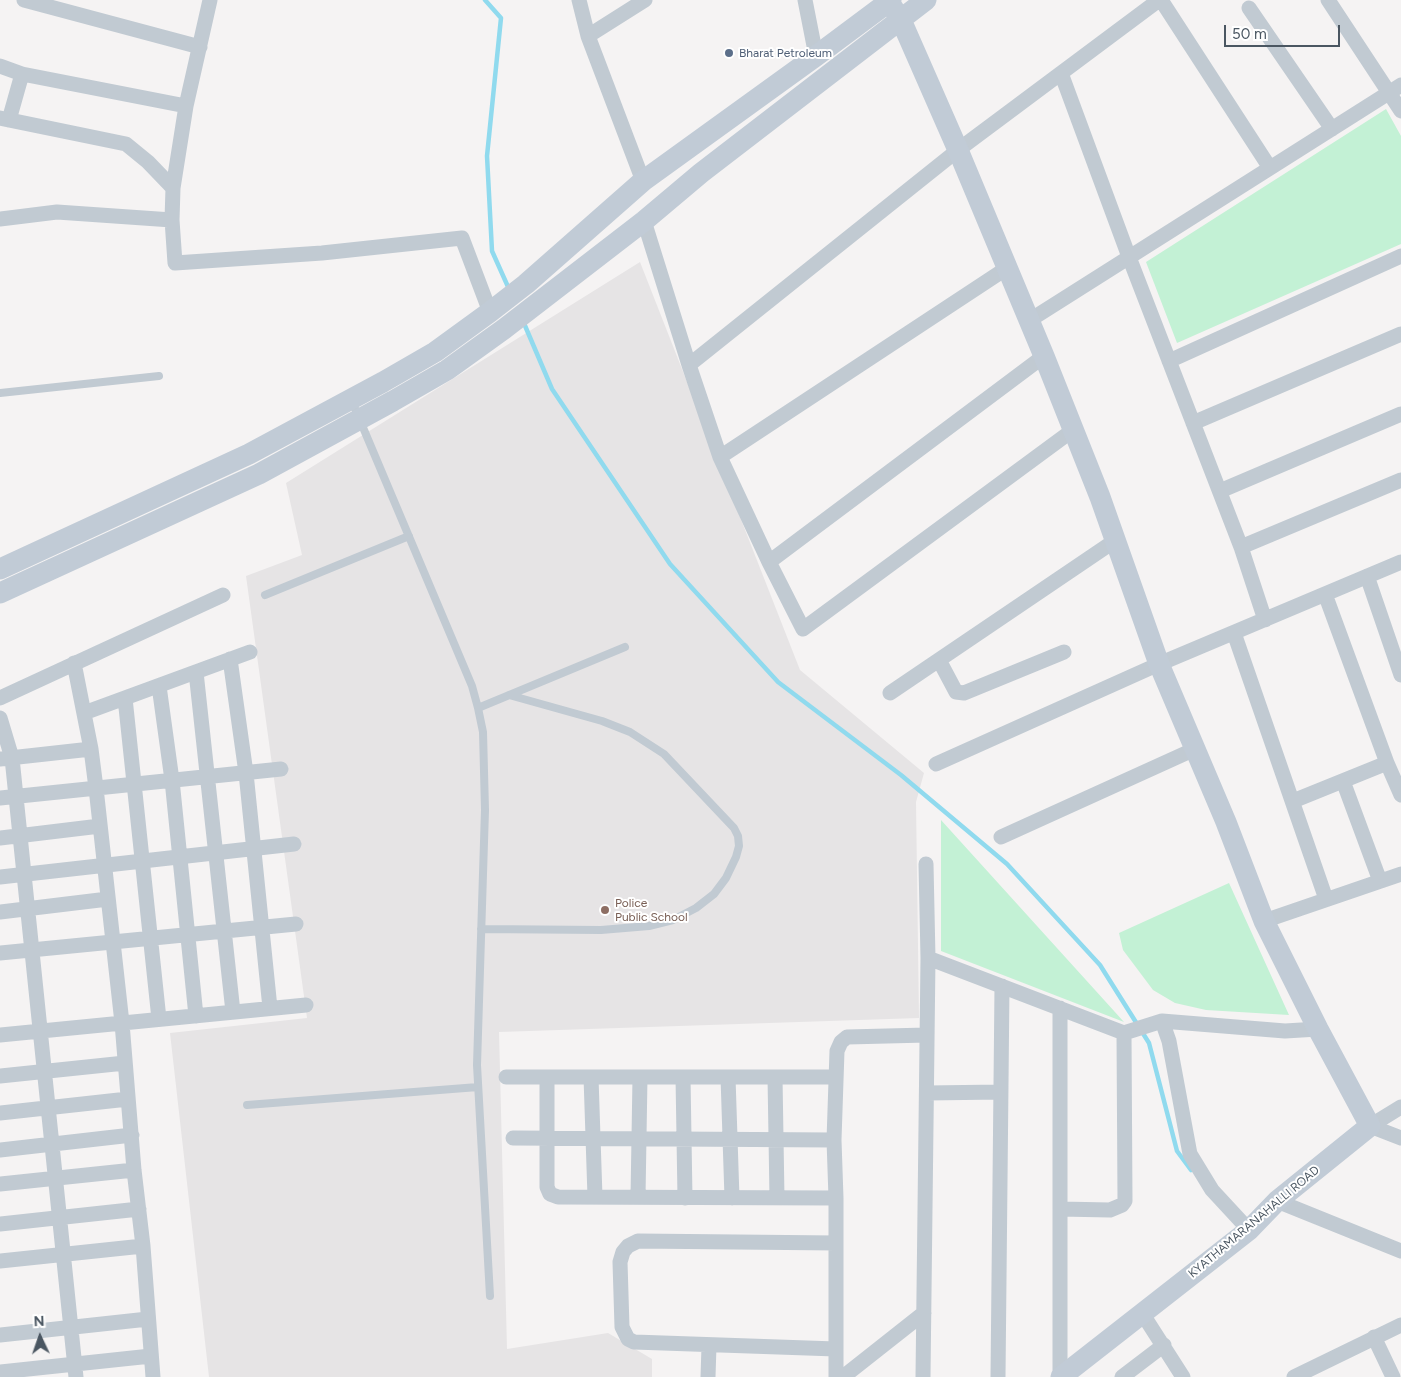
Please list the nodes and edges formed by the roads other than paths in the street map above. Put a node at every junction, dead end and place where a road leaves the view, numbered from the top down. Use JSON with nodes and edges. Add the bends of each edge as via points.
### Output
{"nodes":[{"id":1,"x":24,"y":0,"type":"edge"},
{"id":2,"x":210,"y":0,"type":"edge"},
{"id":3,"x":579,"y":0,"type":"edge"},
{"id":4,"x":645,"y":0,"type":"edge"},
{"id":5,"x":805,"y":0,"type":"edge"},
{"id":6,"x":926,"y":0,"type":"edge"},
{"id":7,"x":1160,"y":0,"type":"edge"},
{"id":8,"x":1328,"y":0,"type":"edge"},
{"id":9,"x":890,"y":1,"type":"edge"},
{"id":10,"x":1249,"y":8,"type":"dead end"},
{"id":11,"x":901,"y":20,"type":"junction"},
{"id":12,"x":588,"y":36,"type":"junction"},
{"id":13,"x":200,"y":48,"type":"junction"},
{"id":14,"x":816,"y":56,"type":"junction"},
{"id":15,"x":0,"y":66,"type":"edge"},
{"id":16,"x":1061,"y":73,"type":"junction"},
{"id":17,"x":22,"y":74,"type":"junction"},
{"id":18,"x":1395,"y":89,"type":"edge"},
{"id":19,"x":186,"y":106,"type":"junction"},
{"id":20,"x":1401,"y":111,"type":"edge"},
{"id":21,"x":5,"y":119,"type":"edge"},
{"id":22,"x":1332,"y":129,"type":"junction"},
{"id":23,"x":958,"y":150,"type":"junction"},
{"id":24,"x":1270,"y":168,"type":"junction"},
{"id":25,"x":642,"y":181,"type":"junction"},
{"id":26,"x":173,"y":188,"type":"junction"},
{"id":27,"x":0,"y":219,"type":"edge"},
{"id":28,"x":172,"y":220,"type":"junction"},
{"id":29,"x":644,"y":221,"type":"junction"},
{"id":30,"x":1401,"y":256,"type":"edge"},
{"id":31,"x":1129,"y":257,"type":"junction"},
{"id":32,"x":1007,"y":268,"type":"junction"},
{"id":33,"x":490,"y":312,"type":"junction"},
{"id":34,"x":1030,"y":320,"type":"junction"},
{"id":35,"x":1401,"y":334,"type":"edge"},
{"id":36,"x":1044,"y":356,"type":"junction"},
{"id":37,"x":1169,"y":361,"type":"junction"},
{"id":38,"x":689,"y":365,"type":"junction"},
{"id":39,"x":159,"y":376,"type":"dead end"},
{"id":40,"x":0,"y":393,"type":"edge"},
{"id":41,"x":351,"y":399,"type":"junction"},
{"id":42,"x":1401,"y":414,"type":"edge"},
{"id":43,"x":360,"y":420,"type":"junction"},
{"id":44,"x":1193,"y":423,"type":"junction"},
{"id":45,"x":1073,"y":430,"type":"junction"},
{"id":46,"x":720,"y":456,"type":"junction"},
{"id":47,"x":1401,"y":480,"type":"edge"},
{"id":48,"x":1220,"y":491,"type":"junction"},
{"id":49,"x":409,"y":536,"type":"junction"},
{"id":50,"x":1116,"y":540,"type":"junction"},
{"id":51,"x":1241,"y":547,"type":"junction"},
{"id":52,"x":769,"y":562,"type":"junction"},
{"id":53,"x":1401,"y":562,"type":"edge"},
{"id":54,"x":0,"y":569,"type":"edge"},
{"id":55,"x":1368,"y":576,"type":"junction"},
{"id":56,"x":0,"y":593,"type":"edge"},
{"id":57,"x":1325,"y":594,"type":"junction"},
{"id":58,"x":223,"y":595,"type":"dead end"},
{"id":59,"x":265,"y":595,"type":"dead end"},
{"id":60,"x":1265,"y":620,"type":"junction"},
{"id":61,"x":1234,"y":633,"type":"junction"},
{"id":62,"x":625,"y":647,"type":"dead end"},
{"id":63,"x":250,"y":652,"type":"dead end"},
{"id":64,"x":1064,"y":652,"type":"dead end"},
{"id":65,"x":230,"y":659,"type":"junction"},
{"id":66,"x":939,"y":660,"type":"junction"},
{"id":67,"x":74,"y":663,"type":"junction"},
{"id":68,"x":1159,"y":664,"type":"junction"},
{"id":69,"x":196,"y":672,"type":"junction"},
{"id":70,"x":1401,"y":675,"type":"edge"},
{"id":71,"x":159,"y":686,"type":"junction"},
{"id":72,"x":890,"y":693,"type":"dead end"},
{"id":73,"x":509,"y":695,"type":"junction"},
{"id":74,"x":0,"y":698,"type":"edge"},
{"id":75,"x":125,"y":698,"type":"junction"},
{"id":76,"x":478,"y":708,"type":"junction"},
{"id":77,"x":84,"y":713,"type":"junction"},
{"id":78,"x":0,"y":718,"type":"edge"},
{"id":79,"x":91,"y":749,"type":"junction"},
{"id":80,"x":1195,"y":749,"type":"junction"},
{"id":81,"x":6,"y":758,"type":"edge"},
{"id":82,"x":1387,"y":763,"type":"junction"},
{"id":83,"x":936,"y":764,"type":"dead end"},
{"id":84,"x":282,"y":769,"type":"dead end"},
{"id":85,"x":246,"y":773,"type":"junction"},
{"id":86,"x":209,"y":776,"type":"junction"},
{"id":87,"x":172,"y":780,"type":"junction"},
{"id":88,"x":1343,"y":781,"type":"junction"},
{"id":89,"x":135,"y":784,"type":"junction"},
{"id":90,"x":96,"y":788,"type":"junction"},
{"id":91,"x":1401,"y":795,"type":"edge"},
{"id":92,"x":16,"y":796,"type":"junction"},
{"id":93,"x":0,"y":798,"type":"edge"},
{"id":94,"x":1293,"y":801,"type":"junction"},
{"id":95,"x":100,"y":826,"type":"junction"},
{"id":96,"x":20,"y":835,"type":"junction"},
{"id":97,"x":1001,"y":837,"type":"dead end"},
{"id":98,"x":0,"y":838,"type":"edge"},
{"id":99,"x":294,"y":844,"type":"dead end"},
{"id":100,"x":254,"y":849,"type":"junction"},
{"id":101,"x":217,"y":853,"type":"junction"},
{"id":102,"x":180,"y":857,"type":"junction"},
{"id":103,"x":143,"y":861,"type":"junction"},
{"id":104,"x":926,"y":864,"type":"dead end"},
{"id":105,"x":104,"y":865,"type":"junction"},
{"id":106,"x":24,"y":874,"type":"junction"},
{"id":107,"x":1401,"y":874,"type":"edge"},
{"id":108,"x":0,"y":877,"type":"edge"},
{"id":109,"x":1380,"y":881,"type":"junction"},
{"id":110,"x":108,"y":899,"type":"junction"},
{"id":111,"x":1326,"y":899,"type":"junction"},
{"id":112,"x":28,"y":909,"type":"junction"},
{"id":113,"x":0,"y":912,"type":"edge"},
{"id":114,"x":1264,"y":922,"type":"junction"},
{"id":115,"x":296,"y":924,"type":"dead end"},
{"id":116,"x":262,"y":928,"type":"junction"},
{"id":117,"x":481,"y":929,"type":"junction"},
{"id":118,"x":225,"y":931,"type":"junction"},
{"id":119,"x":188,"y":935,"type":"junction"},
{"id":120,"x":151,"y":939,"type":"junction"},
{"id":121,"x":112,"y":942,"type":"junction"},
{"id":122,"x":32,"y":950,"type":"junction"},
{"id":123,"x":0,"y":953,"type":"edge"},
{"id":124,"x":928,"y":958,"type":"junction"},
{"id":125,"x":1002,"y":986,"type":"junction"},
{"id":126,"x":306,"y":1005,"type":"dead end"},
{"id":127,"x":270,"y":1008,"type":"junction"},
{"id":128,"x":1060,"y":1008,"type":"junction"},
{"id":129,"x":233,"y":1012,"type":"junction"},
{"id":130,"x":196,"y":1016,"type":"junction"},
{"id":131,"x":159,"y":1019,"type":"junction"},
{"id":132,"x":1162,"y":1021,"type":"junction"},
{"id":133,"x":122,"y":1023,"type":"junction"},
{"id":134,"x":1134,"y":1030,"type":"junction"},
{"id":135,"x":1318,"y":1030,"type":"junction"},
{"id":136,"x":40,"y":1032,"type":"junction"},
{"id":137,"x":0,"y":1035,"type":"edge"},
{"id":138,"x":927,"y":1035,"type":"junction"},
{"id":139,"x":125,"y":1063,"type":"junction"},
{"id":140,"x":44,"y":1071,"type":"junction"},
{"id":141,"x":0,"y":1076,"type":"edge"},
{"id":142,"x":506,"y":1077,"type":"dead end"},
{"id":143,"x":547,"y":1077,"type":"junction"},
{"id":144,"x":591,"y":1077,"type":"junction"},
{"id":145,"x":640,"y":1077,"type":"junction"},
{"id":146,"x":683,"y":1077,"type":"junction"},
{"id":147,"x":728,"y":1077,"type":"junction"},
{"id":148,"x":775,"y":1077,"type":"junction"},
{"id":149,"x":836,"y":1077,"type":"junction"},
{"id":150,"x":478,"y":1087,"type":"junction"},
{"id":151,"x":1001,"y":1092,"type":"junction"},
{"id":152,"x":927,"y":1093,"type":"junction"},
{"id":153,"x":128,"y":1098,"type":"junction"},
{"id":154,"x":247,"y":1105,"type":"dead end"},
{"id":155,"x":1401,"y":1107,"type":"edge"},
{"id":156,"x":48,"y":1108,"type":"junction"},
{"id":157,"x":0,"y":1113,"type":"edge"},
{"id":158,"x":1370,"y":1126,"type":"junction"},
{"id":159,"x":132,"y":1135,"type":"junction"},
{"id":160,"x":513,"y":1138,"type":"dead end"},
{"id":161,"x":547,"y":1138,"type":"junction"},
{"id":162,"x":593,"y":1138,"type":"junction"},
{"id":163,"x":1401,"y":1138,"type":"edge"},
{"id":164,"x":639,"y":1139,"type":"junction"},
{"id":165,"x":684,"y":1139,"type":"junction"},
{"id":166,"x":730,"y":1139,"type":"junction"},
{"id":167,"x":776,"y":1139,"type":"junction"},
{"id":168,"x":834,"y":1140,"type":"junction"},
{"id":169,"x":52,"y":1144,"type":"junction"},
{"id":170,"x":0,"y":1150,"type":"edge"},
{"id":171,"x":134,"y":1170,"type":"junction"},
{"id":172,"x":56,"y":1178,"type":"junction"},
{"id":173,"x":0,"y":1184,"type":"edge"},
{"id":174,"x":595,"y":1197,"type":"junction"},
{"id":175,"x":638,"y":1197,"type":"junction"},
{"id":176,"x":685,"y":1198,"type":"junction"},
{"id":177,"x":732,"y":1198,"type":"junction"},
{"id":178,"x":777,"y":1198,"type":"junction"},
{"id":179,"x":836,"y":1198,"type":"junction"},
{"id":180,"x":1276,"y":1201,"type":"junction"},
{"id":181,"x":1060,"y":1208,"type":"junction"},
{"id":182,"x":139,"y":1209,"type":"junction"},
{"id":183,"x":60,"y":1217,"type":"junction"},
{"id":184,"x":0,"y":1224,"type":"edge"},
{"id":185,"x":1249,"y":1230,"type":"junction"},
{"id":186,"x":836,"y":1244,"type":"junction"},
{"id":187,"x":143,"y":1246,"type":"junction"},
{"id":188,"x":1401,"y":1252,"type":"edge"},
{"id":189,"x":64,"y":1254,"type":"junction"},
{"id":190,"x":0,"y":1261,"type":"edge"},
{"id":191,"x":490,"y":1296,"type":"dead end"},
{"id":192,"x":924,"y":1313,"type":"junction"},
{"id":193,"x":1142,"y":1313,"type":"junction"},
{"id":194,"x":148,"y":1319,"type":"junction"},
{"id":195,"x":1401,"y":1325,"type":"edge"},
{"id":196,"x":71,"y":1327,"type":"junction"},
{"id":197,"x":0,"y":1335,"type":"edge"},
{"id":198,"x":1374,"y":1338,"type":"junction"},
{"id":199,"x":709,"y":1346,"type":"junction"},
{"id":200,"x":1164,"y":1346,"type":"junction"},
{"id":201,"x":836,"y":1350,"type":"junction"},
{"id":202,"x":152,"y":1356,"type":"junction"},
{"id":203,"x":76,"y":1371,"type":"edge"},
{"id":204,"x":1318,"y":1372,"type":"edge"},
{"id":205,"x":0,"y":1375,"type":"edge"},
{"id":206,"x":153,"y":1377,"type":"edge"},
{"id":207,"x":708,"y":1377,"type":"edge"},
{"id":208,"x":836,"y":1377,"type":"edge"},
{"id":209,"x":843,"y":1377,"type":"edge"},
{"id":210,"x":923,"y":1377,"type":"edge"},
{"id":211,"x":998,"y":1377,"type":"edge"},
{"id":212,"x":1060,"y":1377,"type":"edge"},
{"id":213,"x":1122,"y":1377,"type":"edge"},
{"id":214,"x":1183,"y":1377,"type":"edge"},
{"id":215,"x":1294,"y":1377,"type":"edge"},
{"id":216,"x":1393,"y":1377,"type":"edge"}],
"edges":[{"from":1,"to":13,"type":"street"},
{"from":2,"to":13,"type":"street"},
{"from":3,"to":12,"type":"street"},
{"from":4,"to":12,"type":"street"},
{"from":5,"to":14,"type":"street"},
{"from":6,"to":11,"type":"main road"},
{"from":7,"to":16,"type":"street"},
{"from":7,"to":24,"type":"street"},
{"from":8,"to":18,"type":"street"},
{"from":9,"to":11,"type":"main road"},
{"from":9,"to":14,"type":"main road"},
{"from":10,"to":22,"type":"street"},
{"from":11,"to":23,"type":"main road"},
{"from":11,"to":29,"type":"main road"},
{"from":12,"to":25,"type":"street"},
{"from":13,"to":19,"type":"street"},
{"from":14,"to":25,"type":"main road"},
{"from":15,"to":17,"type":"street"},
{"from":16,"to":23,"type":"street"},
{"from":16,"to":31,"type":"street"},
{"from":17,"to":19,"type":"street"},
{"from":17,"to":21,"type":"street"},
{"from":18,"to":20,"type":"street"},
{"from":18,"to":22,"type":"street"},
{"from":19,"to":26,"type":"street"},
{"from":21,"to":26,"type":"street","via":[[126,144]]},
{"from":22,"to":24,"type":"street"},
{"from":23,"to":32,"type":"main road"},
{"from":23,"to":38,"type":"street"},
{"from":24,"to":31,"type":"street"},
{"from":25,"to":33,"type":"main road"},
{"from":26,"to":28,"type":"street"},
{"from":27,"to":28,"type":"street","via":[[57,212]]},
{"from":28,"to":33,"type":"street","via":[[175,263],[322,253],[462,238]]},
{"from":29,"to":38,"type":"street"},
{"from":29,"to":43,"type":"main road","via":[[447,370]]},
{"from":30,"to":37,"type":"street"},
{"from":31,"to":34,"type":"street"},
{"from":31,"to":37,"type":"street"},
{"from":32,"to":34,"type":"main road"},
{"from":32,"to":46,"type":"street"},
{"from":33,"to":41,"type":"main road","via":[[436,352]]},
{"from":34,"to":36,"type":"main road"},
{"from":35,"to":44,"type":"street"},
{"from":36,"to":45,"type":"main road"},
{"from":36,"to":52,"type":"street"},
{"from":37,"to":44,"type":"street"},
{"from":38,"to":46,"type":"street"},
{"from":39,"to":40,"type":"lane"},
{"from":41,"to":43,"type":"lane"},
{"from":41,"to":54,"type":"main road","via":[[249,454]]},
{"from":42,"to":48,"type":"street"},
{"from":43,"to":49,"type":"lane"},
{"from":43,"to":56,"type":"main road","via":[[259,474]]},
{"from":44,"to":48,"type":"street"},
{"from":45,"to":50,"type":"main road"},
{"from":45,"to":52,"type":"street","via":[[803,629]]},
{"from":46,"to":52,"type":"street"},
{"from":47,"to":51,"type":"street"},
{"from":48,"to":51,"type":"street"},
{"from":49,"to":59,"type":"lane"},
{"from":49,"to":76,"type":"lane","via":[[472,686]]},
{"from":50,"to":66,"type":"street"},
{"from":50,"to":68,"type":"main road"},
{"from":51,"to":60,"type":"street"},
{"from":53,"to":55,"type":"street"},
{"from":55,"to":57,"type":"street"},
{"from":55,"to":70,"type":"street"},
{"from":57,"to":60,"type":"street"},
{"from":57,"to":82,"type":"street"},
{"from":58,"to":67,"type":"street"},
{"from":60,"to":61,"type":"street"},
{"from":61,"to":68,"type":"street"},
{"from":61,"to":94,"type":"street"},
{"from":62,"to":73,"type":"lane"},
{"from":63,"to":65,"type":"street"},
{"from":64,"to":66,"type":"street","via":[[964,693],[956,692]]},
{"from":65,"to":69,"type":"street"},
{"from":65,"to":85,"type":"street"},
{"from":66,"to":72,"type":"street"},
{"from":67,"to":74,"type":"street"},
{"from":67,"to":77,"type":"street"},
{"from":68,"to":80,"type":"main road"},
{"from":68,"to":83,"type":"street"},
{"from":69,"to":71,"type":"street"},
{"from":69,"to":86,"type":"street"},
{"from":71,"to":75,"type":"street"},
{"from":71,"to":87,"type":"street"},
{"from":73,"to":76,"type":"lane"},
{"from":73,"to":117,"type":"lane","via":[[602,721],[630,732],[664,754],[734,828],[739,846],[726,878],[714,894],[673,920],[649,926],[601,930]]},
{"from":75,"to":77,"type":"street"},
{"from":75,"to":89,"type":"street"},
{"from":76,"to":117,"type":"lane","via":[[483,732],[485,810]]},
{"from":77,"to":79,"type":"street"},
{"from":78,"to":81,"type":"street"},
{"from":79,"to":81,"type":"street"},
{"from":79,"to":90,"type":"street"},
{"from":80,"to":97,"type":"street"},
{"from":80,"to":114,"type":"main road"},
{"from":81,"to":92,"type":"street"},
{"from":82,"to":88,"type":"street"},
{"from":82,"to":91,"type":"street"},
{"from":84,"to":85,"type":"street"},
{"from":85,"to":86,"type":"street"},
{"from":85,"to":100,"type":"street"},
{"from":86,"to":87,"type":"street"},
{"from":86,"to":101,"type":"street"},
{"from":87,"to":89,"type":"street"},
{"from":87,"to":102,"type":"street"},
{"from":88,"to":94,"type":"street"},
{"from":88,"to":109,"type":"street"},
{"from":89,"to":90,"type":"street"},
{"from":89,"to":103,"type":"street"},
{"from":90,"to":92,"type":"street"},
{"from":90,"to":95,"type":"street"},
{"from":92,"to":93,"type":"street"},
{"from":92,"to":96,"type":"street"},
{"from":94,"to":111,"type":"street"},
{"from":95,"to":96,"type":"street"},
{"from":95,"to":105,"type":"street"},
{"from":96,"to":98,"type":"street"},
{"from":96,"to":106,"type":"street"},
{"from":99,"to":100,"type":"street"},
{"from":100,"to":101,"type":"street"},
{"from":100,"to":116,"type":"street"},
{"from":101,"to":102,"type":"street"},
{"from":101,"to":118,"type":"street"},
{"from":102,"to":103,"type":"street"},
{"from":102,"to":119,"type":"street"},
{"from":103,"to":105,"type":"street"},
{"from":103,"to":120,"type":"street"},
{"from":104,"to":124,"type":"street"},
{"from":105,"to":106,"type":"street"},
{"from":105,"to":110,"type":"street"},
{"from":106,"to":108,"type":"street"},
{"from":106,"to":112,"type":"street"},
{"from":107,"to":109,"type":"street"},
{"from":109,"to":111,"type":"street"},
{"from":110,"to":112,"type":"street"},
{"from":110,"to":121,"type":"street"},
{"from":111,"to":114,"type":"street"},
{"from":112,"to":113,"type":"street"},
{"from":112,"to":122,"type":"street"},
{"from":114,"to":135,"type":"main road"},
{"from":115,"to":116,"type":"street"},
{"from":116,"to":118,"type":"street"},
{"from":116,"to":127,"type":"street"},
{"from":117,"to":150,"type":"lane"},
{"from":118,"to":119,"type":"street"},
{"from":118,"to":129,"type":"street"},
{"from":119,"to":120,"type":"street"},
{"from":119,"to":130,"type":"street"},
{"from":120,"to":121,"type":"street"},
{"from":120,"to":131,"type":"street"},
{"from":121,"to":122,"type":"street"},
{"from":121,"to":133,"type":"street"},
{"from":122,"to":123,"type":"street"},
{"from":122,"to":136,"type":"street"},
{"from":124,"to":125,"type":"street"},
{"from":124,"to":138,"type":"street"},
{"from":125,"to":128,"type":"street"},
{"from":125,"to":151,"type":"street"},
{"from":126,"to":127,"type":"street"},
{"from":127,"to":129,"type":"street"},
{"from":128,"to":134,"type":"street"},
{"from":128,"to":181,"type":"street"},
{"from":129,"to":130,"type":"street"},
{"from":130,"to":131,"type":"street"},
{"from":131,"to":133,"type":"street"},
{"from":132,"to":134,"type":"street"},
{"from":132,"to":135,"type":"street","via":[[1285,1031]]},
{"from":132,"to":185,"type":"street","via":[[1169,1041],[1190,1154],[1212,1190]]},
{"from":133,"to":136,"type":"street"},
{"from":133,"to":139,"type":"street"},
{"from":134,"to":181,"type":"street","via":[[1125,1201],[1110,1210]]},
{"from":135,"to":158,"type":"main road"},
{"from":136,"to":137,"type":"street"},
{"from":136,"to":140,"type":"street"},
{"from":138,"to":149,"type":"street","via":[[847,1037],[840,1042]]},
{"from":138,"to":152,"type":"street"},
{"from":139,"to":140,"type":"street"},
{"from":139,"to":153,"type":"street"},
{"from":140,"to":141,"type":"street"},
{"from":140,"to":156,"type":"street"},
{"from":142,"to":143,"type":"street"},
{"from":143,"to":144,"type":"street"},
{"from":143,"to":161,"type":"street"},
{"from":144,"to":145,"type":"street"},
{"from":144,"to":162,"type":"street"},
{"from":145,"to":146,"type":"street"},
{"from":145,"to":164,"type":"street"},
{"from":146,"to":147,"type":"street"},
{"from":146,"to":165,"type":"street"},
{"from":147,"to":148,"type":"street"},
{"from":147,"to":166,"type":"street"},
{"from":148,"to":149,"type":"street"},
{"from":148,"to":167,"type":"street"},
{"from":149,"to":168,"type":"street"},
{"from":150,"to":154,"type":"lane"},
{"from":150,"to":191,"type":"lane"},
{"from":151,"to":152,"type":"street"},
{"from":151,"to":211,"type":"street"},
{"from":152,"to":192,"type":"street"},
{"from":153,"to":156,"type":"street"},
{"from":153,"to":159,"type":"street"},
{"from":155,"to":158,"type":"street","name":"KYATHAMARANAHALLI ROAD"},
{"from":156,"to":157,"type":"street"},
{"from":156,"to":169,"type":"street"},
{"from":158,"to":163,"type":"street"},
{"from":158,"to":180,"type":"main road","name":"KYATHAMARANAHALLI ROAD"},
{"from":159,"to":169,"type":"street"},
{"from":159,"to":171,"type":"street"},
{"from":160,"to":161,"type":"street"},
{"from":161,"to":162,"type":"street"},
{"from":161,"to":174,"type":"street","via":[[547,1187],[550,1194]]},
{"from":162,"to":164,"type":"street"},
{"from":162,"to":174,"type":"street"},
{"from":164,"to":165,"type":"street"},
{"from":164,"to":175,"type":"street"},
{"from":165,"to":166,"type":"street"},
{"from":165,"to":176,"type":"street"},
{"from":166,"to":167,"type":"street"},
{"from":166,"to":177,"type":"street"},
{"from":167,"to":168,"type":"street"},
{"from":167,"to":178,"type":"street"},
{"from":168,"to":179,"type":"street"},
{"from":169,"to":170,"type":"street"},
{"from":169,"to":172,"type":"street"},
{"from":171,"to":172,"type":"street"},
{"from":171,"to":182,"type":"street"},
{"from":172,"to":173,"type":"street"},
{"from":172,"to":183,"type":"street"},
{"from":174,"to":175,"type":"street"},
{"from":175,"to":176,"type":"street"},
{"from":176,"to":177,"type":"street"},
{"from":177,"to":178,"type":"street"},
{"from":178,"to":179,"type":"street"},
{"from":179,"to":186,"type":"street"},
{"from":180,"to":185,"type":"main road","name":"KYATHAMARANAHALLI ROAD"},
{"from":180,"to":188,"type":"street"},
{"from":181,"to":212,"type":"street"},
{"from":182,"to":183,"type":"street"},
{"from":182,"to":187,"type":"street"},
{"from":183,"to":184,"type":"street"},
{"from":183,"to":189,"type":"street"},
{"from":185,"to":193,"type":"main road","name":"KYATHAMARANAHALLI ROAD"},
{"from":186,"to":199,"type":"street","via":[[638,1242],[628,1246],[620,1262],[622,1327],[628,1339]]},
{"from":186,"to":201,"type":"street"},
{"from":187,"to":189,"type":"street"},
{"from":187,"to":194,"type":"street"},
{"from":189,"to":190,"type":"street"},
{"from":189,"to":196,"type":"street"},
{"from":192,"to":209,"type":"street"},
{"from":192,"to":210,"type":"street"},
{"from":193,"to":200,"type":"street"},
{"from":193,"to":212,"type":"main road","name":"KYATHAMARANAHALLI ROAD"},
{"from":194,"to":196,"type":"street"},
{"from":194,"to":202,"type":"street"},
{"from":195,"to":198,"type":"street"},
{"from":196,"to":197,"type":"street"},
{"from":196,"to":203,"type":"street"},
{"from":198,"to":204,"type":"street"},
{"from":198,"to":216,"type":"street"},
{"from":199,"to":201,"type":"street"},
{"from":199,"to":207,"type":"street"},
{"from":200,"to":213,"type":"street"},
{"from":200,"to":214,"type":"street"},
{"from":201,"to":208,"type":"street"},
{"from":202,"to":203,"type":"street"},
{"from":202,"to":206,"type":"street"},
{"from":203,"to":205,"type":"street"},
{"from":204,"to":215,"type":"street"}]}
